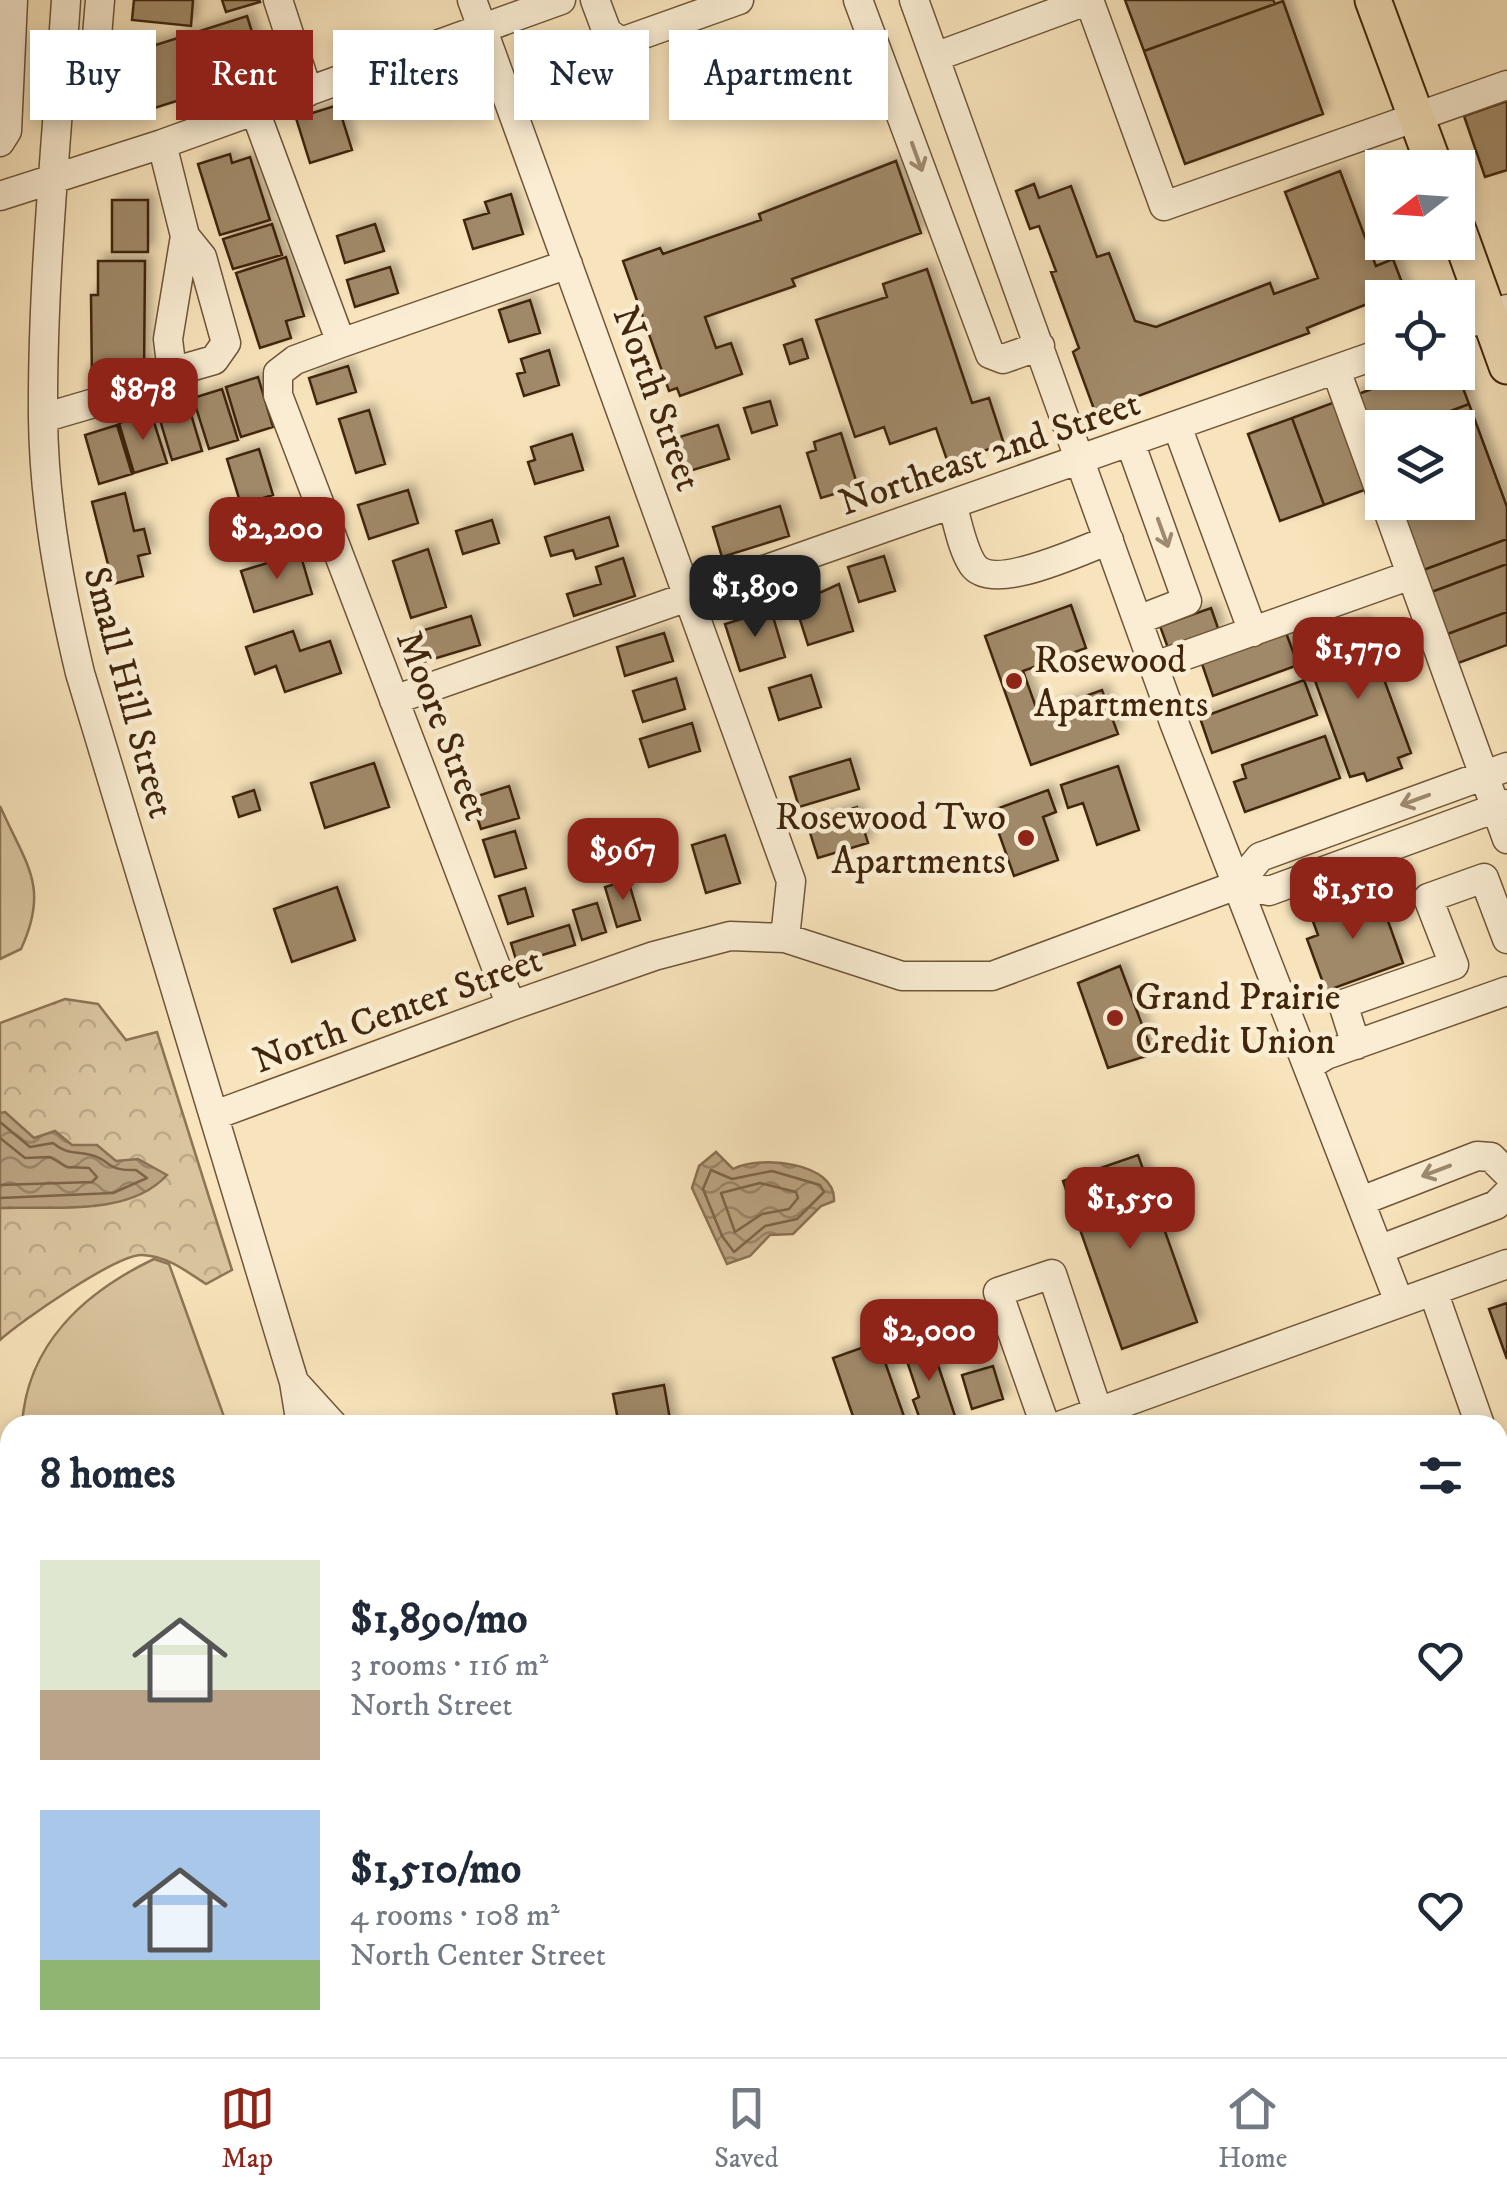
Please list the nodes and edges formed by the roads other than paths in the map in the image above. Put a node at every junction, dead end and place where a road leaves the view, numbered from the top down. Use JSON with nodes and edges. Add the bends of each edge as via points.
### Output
{"nodes":[{"id":1,"x":14,"y":0,"type":"edge"},
{"id":2,"x":66,"y":0,"type":"edge"},
{"id":3,"x":100,"y":0,"type":"edge"},
{"id":4,"x":278,"y":0,"type":"edge"},
{"id":5,"x":472,"y":0,"type":"edge"},
{"id":6,"x":560,"y":0,"type":"edge"},
{"id":7,"x":595,"y":0,"type":"edge"},
{"id":8,"x":739,"y":0,"type":"edge"},
{"id":9,"x":858,"y":0,"type":"edge"},
{"id":10,"x":914,"y":0,"type":"edge"},
{"id":11,"x":1089,"y":0,"type":"edge"},
{"id":12,"x":1373,"y":0,"type":"edge"},
{"id":13,"x":482,"y":29,"type":"junction"},
{"id":14,"x":64,"y":30,"type":"edge"},
{"id":15,"x":98,"y":30,"type":"edge"},
{"id":16,"x":288,"y":30,"type":"edge"},
{"id":17,"x":935,"y":58,"type":"junction"},
{"id":18,"x":1507,"y":84,"type":"edge"},
{"id":19,"x":313,"y":90,"type":"edge"},
{"id":20,"x":1416,"y":117,"type":"junction"},
{"id":21,"x":58,"y":120,"type":"edge"},
{"id":22,"x":230,"y":120,"type":"edge"},
{"id":23,"x":259,"y":120,"type":"edge"},
{"id":24,"x":0,"y":142,"type":"edge"},
{"id":25,"x":162,"y":144,"type":"junction"},
{"id":26,"x":1428,"y":150,"type":"edge"},
{"id":27,"x":54,"y":181,"type":"junction"},
{"id":28,"x":0,"y":196,"type":"edge"},
{"id":29,"x":185,"y":236,"type":"junction"},
{"id":30,"x":1467,"y":260,"type":"edge"},
{"id":31,"x":568,"y":264,"type":"junction"},
{"id":32,"x":1484,"y":317,"type":"edge"},
{"id":33,"x":341,"y":343,"type":"junction"},
{"id":34,"x":1040,"y":346,"type":"junction"},
{"id":35,"x":1365,"y":359,"type":"edge"},
{"id":36,"x":1507,"y":366,"type":"edge"},
{"id":37,"x":1336,"y":370,"type":"junction"},
{"id":38,"x":172,"y":372,"type":"junction"},
{"id":39,"x":44,"y":418,"type":"junction"},
{"id":40,"x":1176,"y":426,"type":"junction"},
{"id":41,"x":1130,"y":442,"type":"junction"},
{"id":42,"x":1365,"y":449,"type":"edge"},
{"id":43,"x":1082,"y":459,"type":"junction"},
{"id":44,"x":952,"y":504,"type":"junction"},
{"id":45,"x":1391,"y":520,"type":"edge"},
{"id":46,"x":1109,"y":540,"type":"junction"},
{"id":47,"x":1411,"y":575,"type":"junction"},
{"id":48,"x":692,"y":597,"type":"junction"},
{"id":49,"x":1138,"y":620,"type":"junction"},
{"id":50,"x":1253,"y":632,"type":"junction"},
{"id":51,"x":1155,"y":666,"type":"junction"},
{"id":52,"x":394,"y":700,"type":"junction"},
{"id":53,"x":1495,"y":772,"type":"edge"},
{"id":54,"x":1501,"y":806,"type":"edge"},
{"id":55,"x":1507,"y":838,"type":"edge"},
{"id":56,"x":1236,"y":885,"type":"junction"},
{"id":57,"x":785,"y":938,"type":"junction"},
{"id":58,"x":1507,"y":939,"type":"edge"},
{"id":59,"x":1507,"y":990,"type":"edge"},
{"id":60,"x":511,"y":1006,"type":"junction"},
{"id":61,"x":1356,"y":1045,"type":"junction"},
{"id":62,"x":1308,"y":1066,"type":"junction"},
{"id":63,"x":215,"y":1115,"type":"junction"},
{"id":64,"x":1507,"y":1173,"type":"edge"},
{"id":65,"x":1507,"y":1194,"type":"edge"},
{"id":66,"x":1361,"y":1201,"type":"junction"},
{"id":67,"x":1380,"y":1250,"type":"junction"},
{"id":68,"x":1507,"y":1264,"type":"edge"},
{"id":69,"x":1432,"y":1291,"type":"junction"},
{"id":70,"x":1398,"y":1302,"type":"junction"},
{"id":71,"x":294,"y":1382,"type":"junction"},
{"id":72,"x":1098,"y":1412,"type":"junction"},
{"id":73,"x":300,"y":1415,"type":"edge"},
{"id":74,"x":324,"y":1415,"type":"edge"},
{"id":75,"x":1042,"y":1415,"type":"edge"},
{"id":76,"x":1090,"y":1415,"type":"edge"},
{"id":77,"x":1476,"y":1415,"type":"edge"}],
"edges":[{"from":1,"to":24,"type":"street","via":[[7,131]]},
{"from":2,"to":14,"type":"street","name":"Small Hill Street"},
{"from":3,"to":15,"type":"street"},
{"from":4,"to":16,"type":"street"},
{"from":5,"to":13,"type":"street","name":"North Street"},
{"from":6,"to":13,"type":"street"},
{"from":7,"to":8,"type":"street","via":[[607,32],[621,42]]},
{"from":9,"to":34,"type":"street","one_way":true,"via":[[990,354],[1003,358]]},
{"from":10,"to":17,"type":"street"},
{"from":11,"to":17,"type":"street"},
{"from":11,"to":20,"type":"street","via":[[1164,206]]},
{"from":12,"to":20,"type":"main road"},
{"from":13,"to":19,"type":"street"},
{"from":13,"to":31,"type":"street","name":"North Street"},
{"from":17,"to":34,"type":"street"},
{"from":18,"to":20,"type":"street"},
{"from":20,"to":26,"type":"main road"},
{"from":21,"to":27,"type":"street","name":"Small Hill Street"},
{"from":22,"to":25,"type":"street"},
{"from":23,"to":33,"type":"street"},
{"from":25,"to":27,"type":"street"},
{"from":25,"to":29,"type":"street"},
{"from":27,"to":28,"type":"street"},
{"from":27,"to":39,"type":"street","name":"Small Hill Street"},
{"from":29,"to":38,"type":"street","via":[[168,338]]},
{"from":29,"to":38,"type":"street","via":[[202,257],[226,343],[214,360]]},
{"from":30,"to":32,"type":"main road"},
{"from":31,"to":33,"type":"street"},
{"from":31,"to":48,"type":"street","name":"North Street"},
{"from":32,"to":36,"type":"main road"},
{"from":33,"to":52,"type":"street","name":"Moore Street","via":[[278,373],[278,396]]},
{"from":34,"to":43,"type":"street"},
{"from":35,"to":37,"type":"street","name":"Northeast 2nd Street"},
{"from":37,"to":40,"type":"street","name":"Northeast 2nd Street"},
{"from":37,"to":42,"type":"street"},
{"from":38,"to":39,"type":"street","via":[[152,386]]},
{"from":39,"to":63,"type":"street","name":"Small Hill Street","via":[[52,534],[80,673]]},
{"from":40,"to":41,"type":"street","name":"Northeast 2nd Street"},
{"from":40,"to":50,"type":"street"},
{"from":41,"to":43,"type":"street","name":"Northeast 2nd Street"},
{"from":41,"to":49,"type":"street","one_way":true,"via":[[1187,601]]},
{"from":43,"to":44,"type":"street","name":"Northeast 2nd Street"},
{"from":43,"to":46,"type":"street"},
{"from":44,"to":46,"type":"street","via":[[974,566],[986,574],[1013,574]]},
{"from":44,"to":48,"type":"street","name":"Northeast 2nd Street"},
{"from":45,"to":47,"type":"street"},
{"from":46,"to":49,"type":"street"},
{"from":47,"to":50,"type":"street"},
{"from":47,"to":53,"type":"street"},
{"from":48,"to":52,"type":"street","name":"Northeast 2nd Street"},
{"from":48,"to":57,"type":"street","name":"North Street","via":[[792,881]]},
{"from":49,"to":51,"type":"street"},
{"from":50,"to":51,"type":"street"},
{"from":51,"to":56,"type":"street"},
{"from":52,"to":60,"type":"street","name":"Moore Street"},
{"from":53,"to":54,"type":"street"},
{"from":53,"to":56,"type":"street","name":"North Center Street","one_way":true,"via":[[1260,857]]},
{"from":54,"to":55,"type":"street"},
{"from":54,"to":56,"type":"street","name":"North Center Street","via":[[1269,892]]},
{"from":56,"to":57,"type":"street","name":"North Center Street","via":[[992,976],[902,976]]},
{"from":56,"to":62,"type":"street"},
{"from":57,"to":60,"type":"street","name":"North Center Street","via":[[730,936]]},
{"from":58,"to":61,"type":"street","via":[[1484,878],[1428,898],[1454,965],[1343,1004]]},
{"from":59,"to":61,"type":"street"},
{"from":60,"to":63,"type":"street","name":"North Center Street"},
{"from":61,"to":62,"type":"street"},
{"from":62,"to":66,"type":"street"},
{"from":63,"to":71,"type":"street","name":"Small Hill Street"},
{"from":64,"to":66,"type":"street","one_way":true,"via":[[1491,1157],[1477,1156]]},
{"from":65,"to":67,"type":"street","via":[[1496,1205]]},
{"from":66,"to":67,"type":"street"},
{"from":67,"to":70,"type":"street"},
{"from":68,"to":69,"type":"street"},
{"from":69,"to":70,"type":"street"},
{"from":69,"to":77,"type":"street"},
{"from":70,"to":72,"type":"street"},
{"from":71,"to":73,"type":"street","name":"Small Hill Street"},
{"from":71,"to":74,"type":"street","name":"Small Hill Street"},
{"from":72,"to":75,"type":"street","via":[[1052,1274],[998,1292]]},
{"from":72,"to":76,"type":"street"}]}
